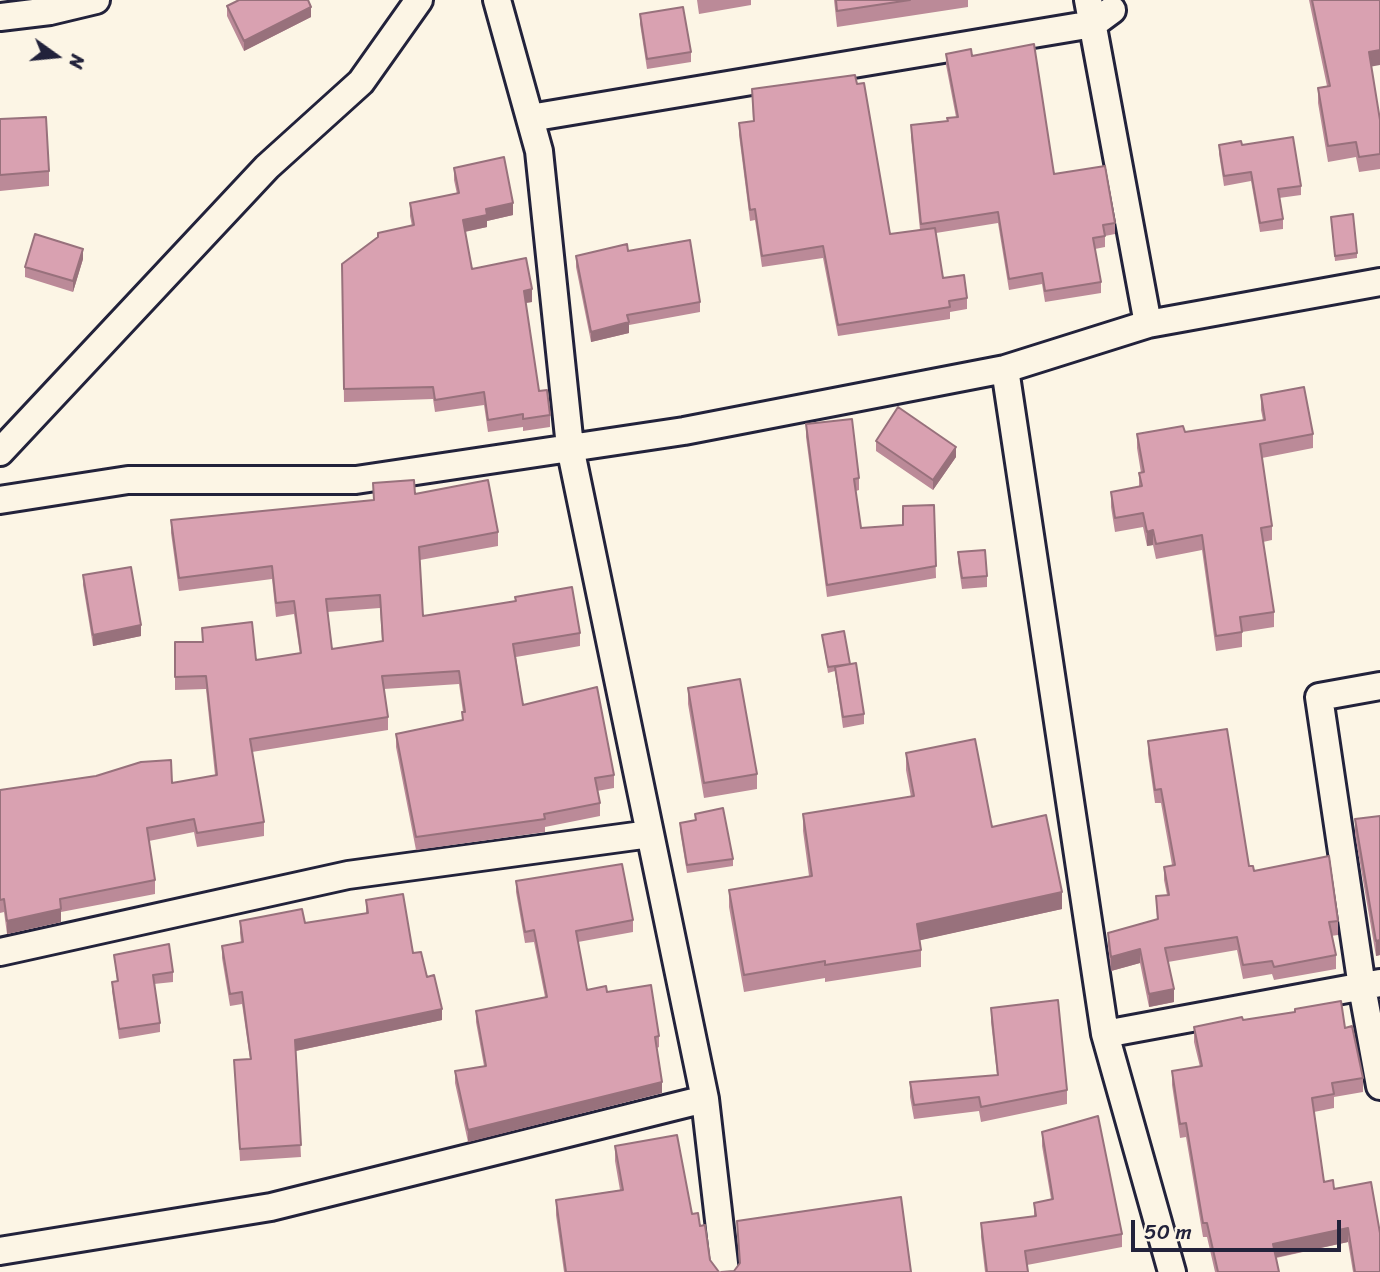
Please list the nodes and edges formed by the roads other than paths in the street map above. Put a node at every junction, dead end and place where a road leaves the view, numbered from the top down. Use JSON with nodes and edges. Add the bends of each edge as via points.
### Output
{"nodes":[{"id":1,"x":96,"y":0,"type":"edge"},
{"id":2,"x":419,"y":0,"type":"edge"},
{"id":3,"x":497,"y":0,"type":"edge"},
{"id":4,"x":1098,"y":11,"type":"edge"},
{"id":5,"x":0,"y":17,"type":"edge"},
{"id":6,"x":530,"y":118,"type":"junction"},
{"id":7,"x":1380,"y":282,"type":"edge"},
{"id":8,"x":1148,"y":324,"type":"junction"},
{"id":9,"x":1004,"y":369,"type":"junction"},
{"id":10,"x":570,"y":447,"type":"junction"},
{"id":11,"x":0,"y":452,"type":"edge"},
{"id":12,"x":0,"y":500,"type":"edge"},
{"id":13,"x":1380,"y":686,"type":"edge"},
{"id":14,"x":650,"y":834,"type":"junction"},
{"id":15,"x":0,"y":952,"type":"edge"},
{"id":16,"x":1371,"y":985,"type":"edge"},
{"id":17,"x":1105,"y":1034,"type":"junction"},
{"id":18,"x":1380,"y":1086,"type":"edge"},
{"id":19,"x":705,"y":1099,"type":"junction"},
{"id":20,"x":0,"y":1251,"type":"edge"},
{"id":21,"x":724,"y":1272,"type":"edge"},
{"id":22,"x":1172,"y":1272,"type":"edge"}],
"edges":[{"from":1,"to":5,"type":"street"},
{"from":2,"to":11,"type":"street","via":[[361,82],[267,167]]},
{"from":3,"to":6,"type":"street"},
{"from":4,"to":6,"type":"street"},
{"from":4,"to":8,"type":"street"},
{"from":6,"to":10,"type":"street","via":[[539,151]]},
{"from":7,"to":8,"type":"street"},
{"from":8,"to":9,"type":"street"},
{"from":9,"to":10,"type":"street","via":[[684,431]]},
{"from":9,"to":17,"type":"street"},
{"from":10,"to":12,"type":"street","via":[[356,480],[128,480]]},
{"from":10,"to":14,"type":"street"},
{"from":13,"to":16,"type":"street","via":[[1319,696]]},
{"from":14,"to":15,"type":"street","via":[[348,875]]},
{"from":14,"to":19,"type":"street"},
{"from":16,"to":17,"type":"street"},
{"from":16,"to":18,"type":"street"},
{"from":17,"to":22,"type":"street"},
{"from":19,"to":20,"type":"street","via":[[271,1207]]},
{"from":19,"to":21,"type":"street"}]}
